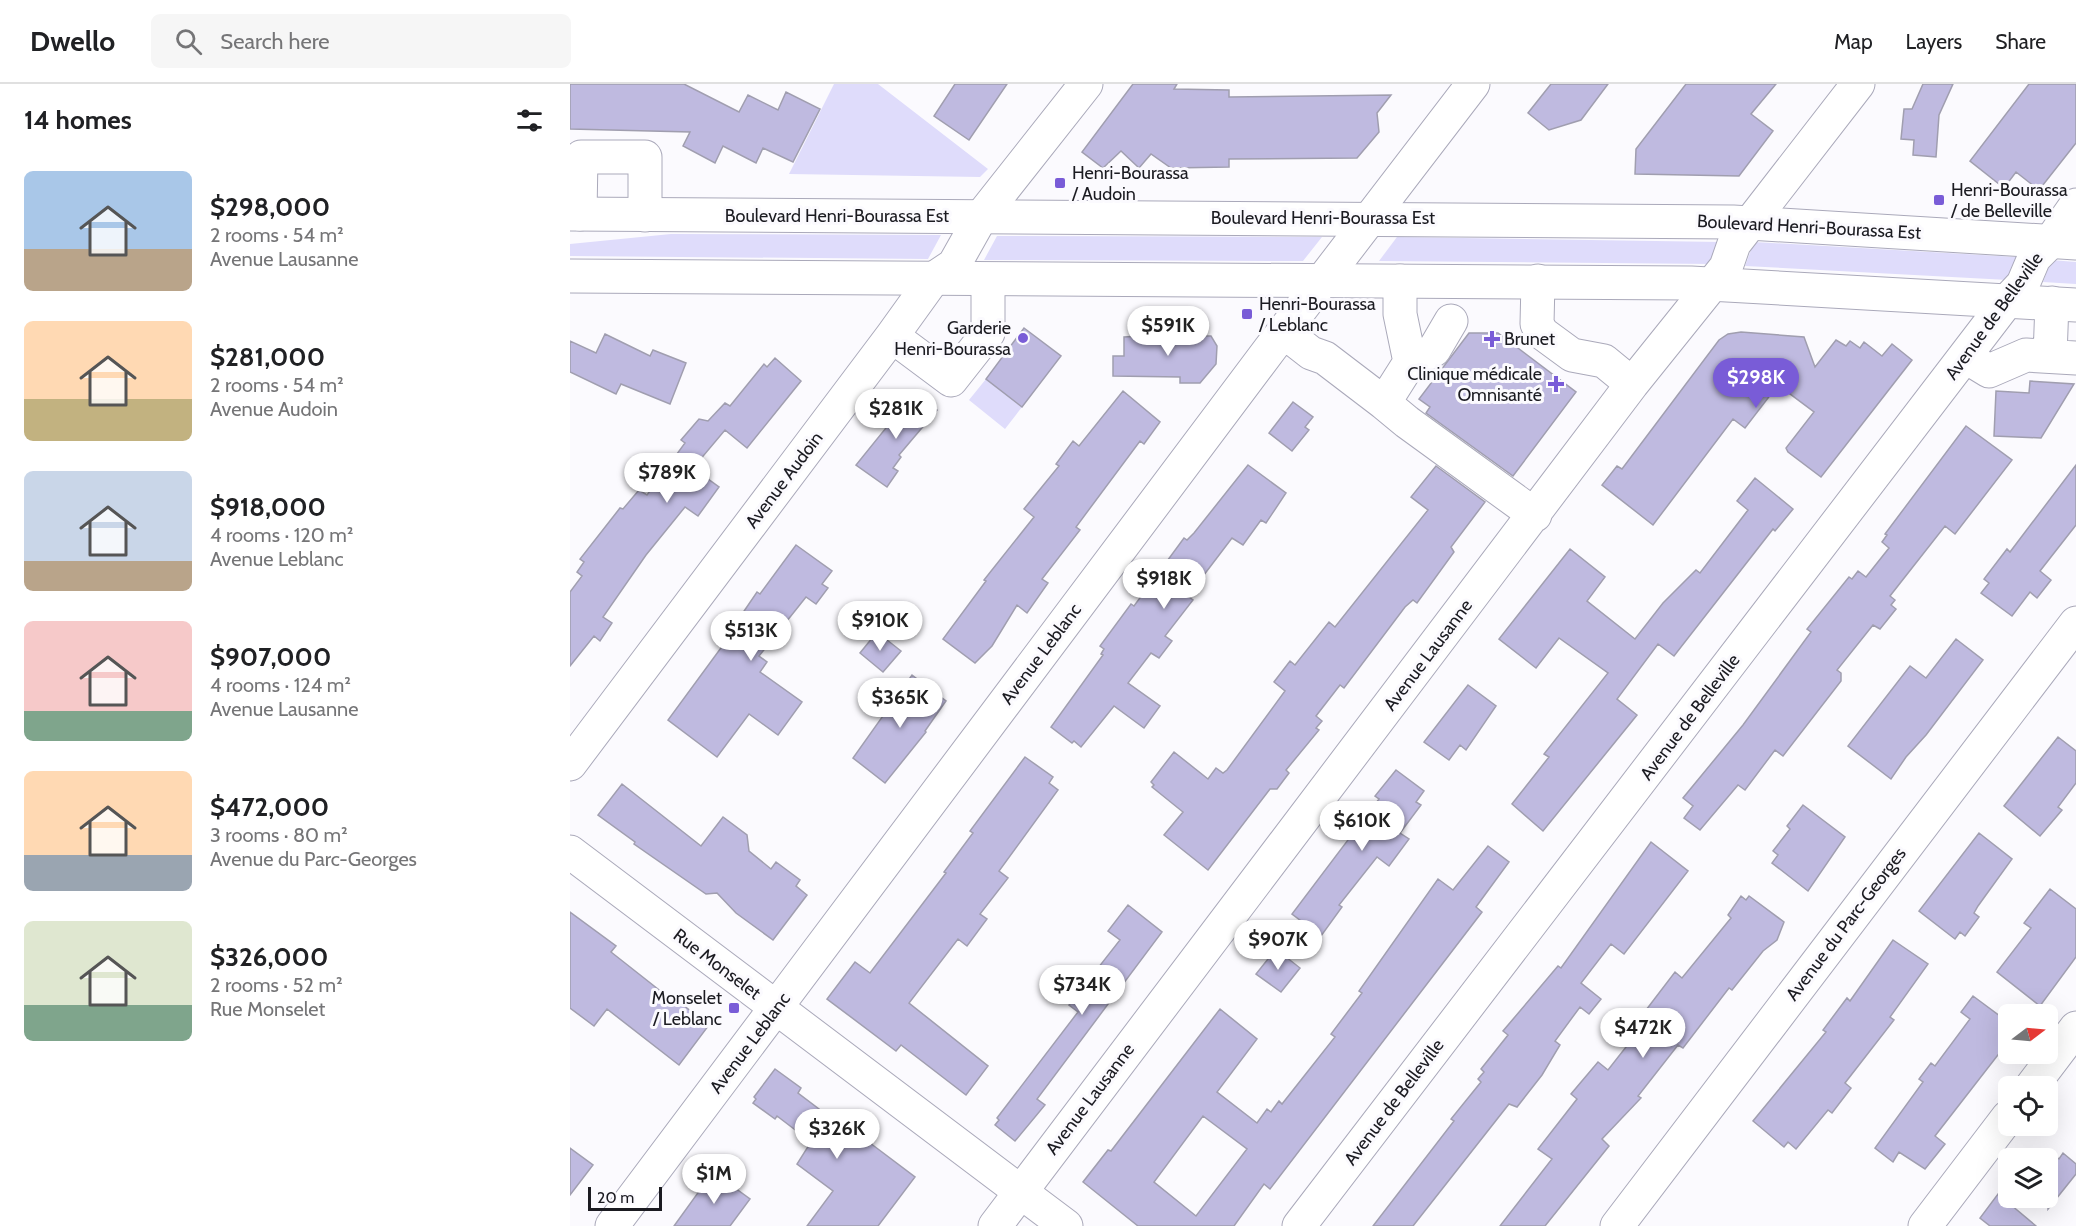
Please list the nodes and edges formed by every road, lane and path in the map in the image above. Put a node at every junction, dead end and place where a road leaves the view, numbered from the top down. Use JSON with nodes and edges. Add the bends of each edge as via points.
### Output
{"nodes":[{"id":1,"x":1086,"y":84,"type":"edge"},
{"id":2,"x":1473,"y":84,"type":"edge"},
{"id":3,"x":1858,"y":84,"type":"edge"},
{"id":4,"x":2076,"y":206,"type":"edge"},
{"id":5,"x":575,"y":214,"type":"edge"},
{"id":6,"x":645,"y":215,"type":"junction"},
{"id":7,"x":981,"y":217,"type":"junction"},
{"id":8,"x":1372,"y":219,"type":"junction"},
{"id":9,"x":1752,"y":222,"type":"junction"},
{"id":10,"x":2064,"y":242,"type":"edge"},
{"id":11,"x":570,"y":276,"type":"edge"},
{"id":12,"x":933,"y":279,"type":"junction"},
{"id":13,"x":988,"y":280,"type":"junction"},
{"id":14,"x":1324,"y":280,"type":"junction"},
{"id":15,"x":1400,"y":281,"type":"junction"},
{"id":16,"x":1538,"y":281,"type":"junction"},
{"id":17,"x":1710,"y":284,"type":"junction"},
{"id":18,"x":2007,"y":301,"type":"junction"},
{"id":19,"x":2064,"y":304,"type":"edge"},
{"id":20,"x":1451,"y":321,"type":"dead end"},
{"id":21,"x":1284,"y":332,"type":"junction"},
{"id":22,"x":892,"y":336,"type":"junction"},
{"id":23,"x":1965,"y":357,"type":"junction"},
{"id":24,"x":2063,"y":357,"type":"edge"},
{"id":25,"x":1410,"y":362,"type":"junction"},
{"id":26,"x":1632,"y":384,"type":"junction"},
{"id":27,"x":1384,"y":403,"type":"junction"},
{"id":28,"x":1535,"y":515,"type":"junction"},
{"id":29,"x":2076,"y":623,"type":"edge"},
{"id":30,"x":570,"y":764,"type":"edge"},
{"id":31,"x":570,"y":852,"type":"edge"},
{"id":32,"x":776,"y":1008,"type":"junction"},
{"id":33,"x":2076,"y":1028,"type":"edge"},
{"id":34,"x":2040,"y":1076,"type":"edge"},
{"id":35,"x":1998,"y":1130,"type":"edge"},
{"id":36,"x":1020,"y":1192,"type":"junction"},
{"id":37,"x":612,"y":1226,"type":"edge"},
{"id":38,"x":994,"y":1226,"type":"edge"},
{"id":39,"x":1066,"y":1226,"type":"edge"},
{"id":40,"x":1299,"y":1226,"type":"edge"},
{"id":41,"x":1617,"y":1226,"type":"edge"},
{"id":42,"x":1925,"y":1226,"type":"edge"}],
"edges":[{"from":1,"to":7,"type":"street","name":"Avenue Audoin"},
{"from":2,"to":8,"type":"street","name":"Avenue Leblanc"},
{"from":3,"to":9,"type":"street","name":"Avenue Lausanne"},
{"from":4,"to":10,"type":"street","name":"Avenue de Belleville"},
{"from":5,"to":6,"type":"street","name":"Boulevard Henri-Bourassa Est"},
{"from":5,"to":6,"type":"street","via":[[580,157],[645,157]]},
{"from":6,"to":7,"type":"street","name":"Boulevard Henri-Bourassa Est"},
{"from":7,"to":8,"type":"street","name":"Boulevard Henri-Bourassa Est"},
{"from":7,"to":12,"type":"street","name":"Avenue Audoin","via":[[954,265]]},
{"from":8,"to":9,"type":"street","name":"Boulevard Henri-Bourassa Est"},
{"from":8,"to":14,"type":"street","name":"Avenue Leblanc"},
{"from":9,"to":10,"type":"street","name":"Boulevard Henri-Bourassa Est"},
{"from":9,"to":17,"type":"street","name":"Avenue Lausanne","via":[[1734,244],[1726,267]]},
{"from":10,"to":18,"type":"street","name":"Avenue de Belleville","via":[[2034,258],[2023,284]]},
{"from":11,"to":12,"type":"street"},
{"from":12,"to":13,"type":"street"},
{"from":12,"to":22,"type":"street","name":"Avenue Audoin"},
{"from":13,"to":14,"type":"street"},
{"from":13,"to":22,"type":"street","via":[[988,333],[951,380]]},
{"from":14,"to":15,"type":"street"},
{"from":14,"to":21,"type":"street","name":"Avenue Leblanc"},
{"from":15,"to":16,"type":"street"},
{"from":15,"to":25,"type":"street","via":[[1400,314]]},
{"from":16,"to":17,"type":"street"},
{"from":16,"to":26,"type":"street","via":[[1537,324],[1542,333],[1572,355],[1604,361]]},
{"from":17,"to":18,"type":"street"},
{"from":17,"to":26,"type":"street","name":"Avenue Lausanne"},
{"from":18,"to":19,"type":"street"},
{"from":18,"to":23,"type":"street","name":"Avenue de Belleville"},
{"from":19,"to":24,"type":"street"},
{"from":20,"to":25,"type":"street","via":[[1434,350]]},
{"from":21,"to":27,"type":"street"},
{"from":21,"to":32,"type":"street","name":"Avenue Leblanc"},
{"from":22,"to":30,"type":"street","name":"Avenue Audoin"},
{"from":23,"to":24,"type":"street","via":[[1989,371],[2026,355]]},
{"from":23,"to":40,"type":"street","name":"Avenue de Belleville"},
{"from":25,"to":27,"type":"street"},
{"from":26,"to":28,"type":"street","name":"Avenue Lausanne"},
{"from":27,"to":28,"type":"street"},
{"from":28,"to":36,"type":"street","name":"Avenue Lausanne"},
{"from":29,"to":41,"type":"street","name":"Avenue du Parc-Georges"},
{"from":31,"to":32,"type":"street","name":"Rue Monselet"},
{"from":32,"to":36,"type":"street","name":"Rue Monselet"},
{"from":32,"to":37,"type":"street","name":"Avenue Leblanc"},
{"from":33,"to":34,"type":"street"},
{"from":35,"to":42,"type":"street"},
{"from":36,"to":38,"type":"street","name":"Avenue Lausanne"},
{"from":36,"to":39,"type":"street","name":"Rue Monselet"}]}
